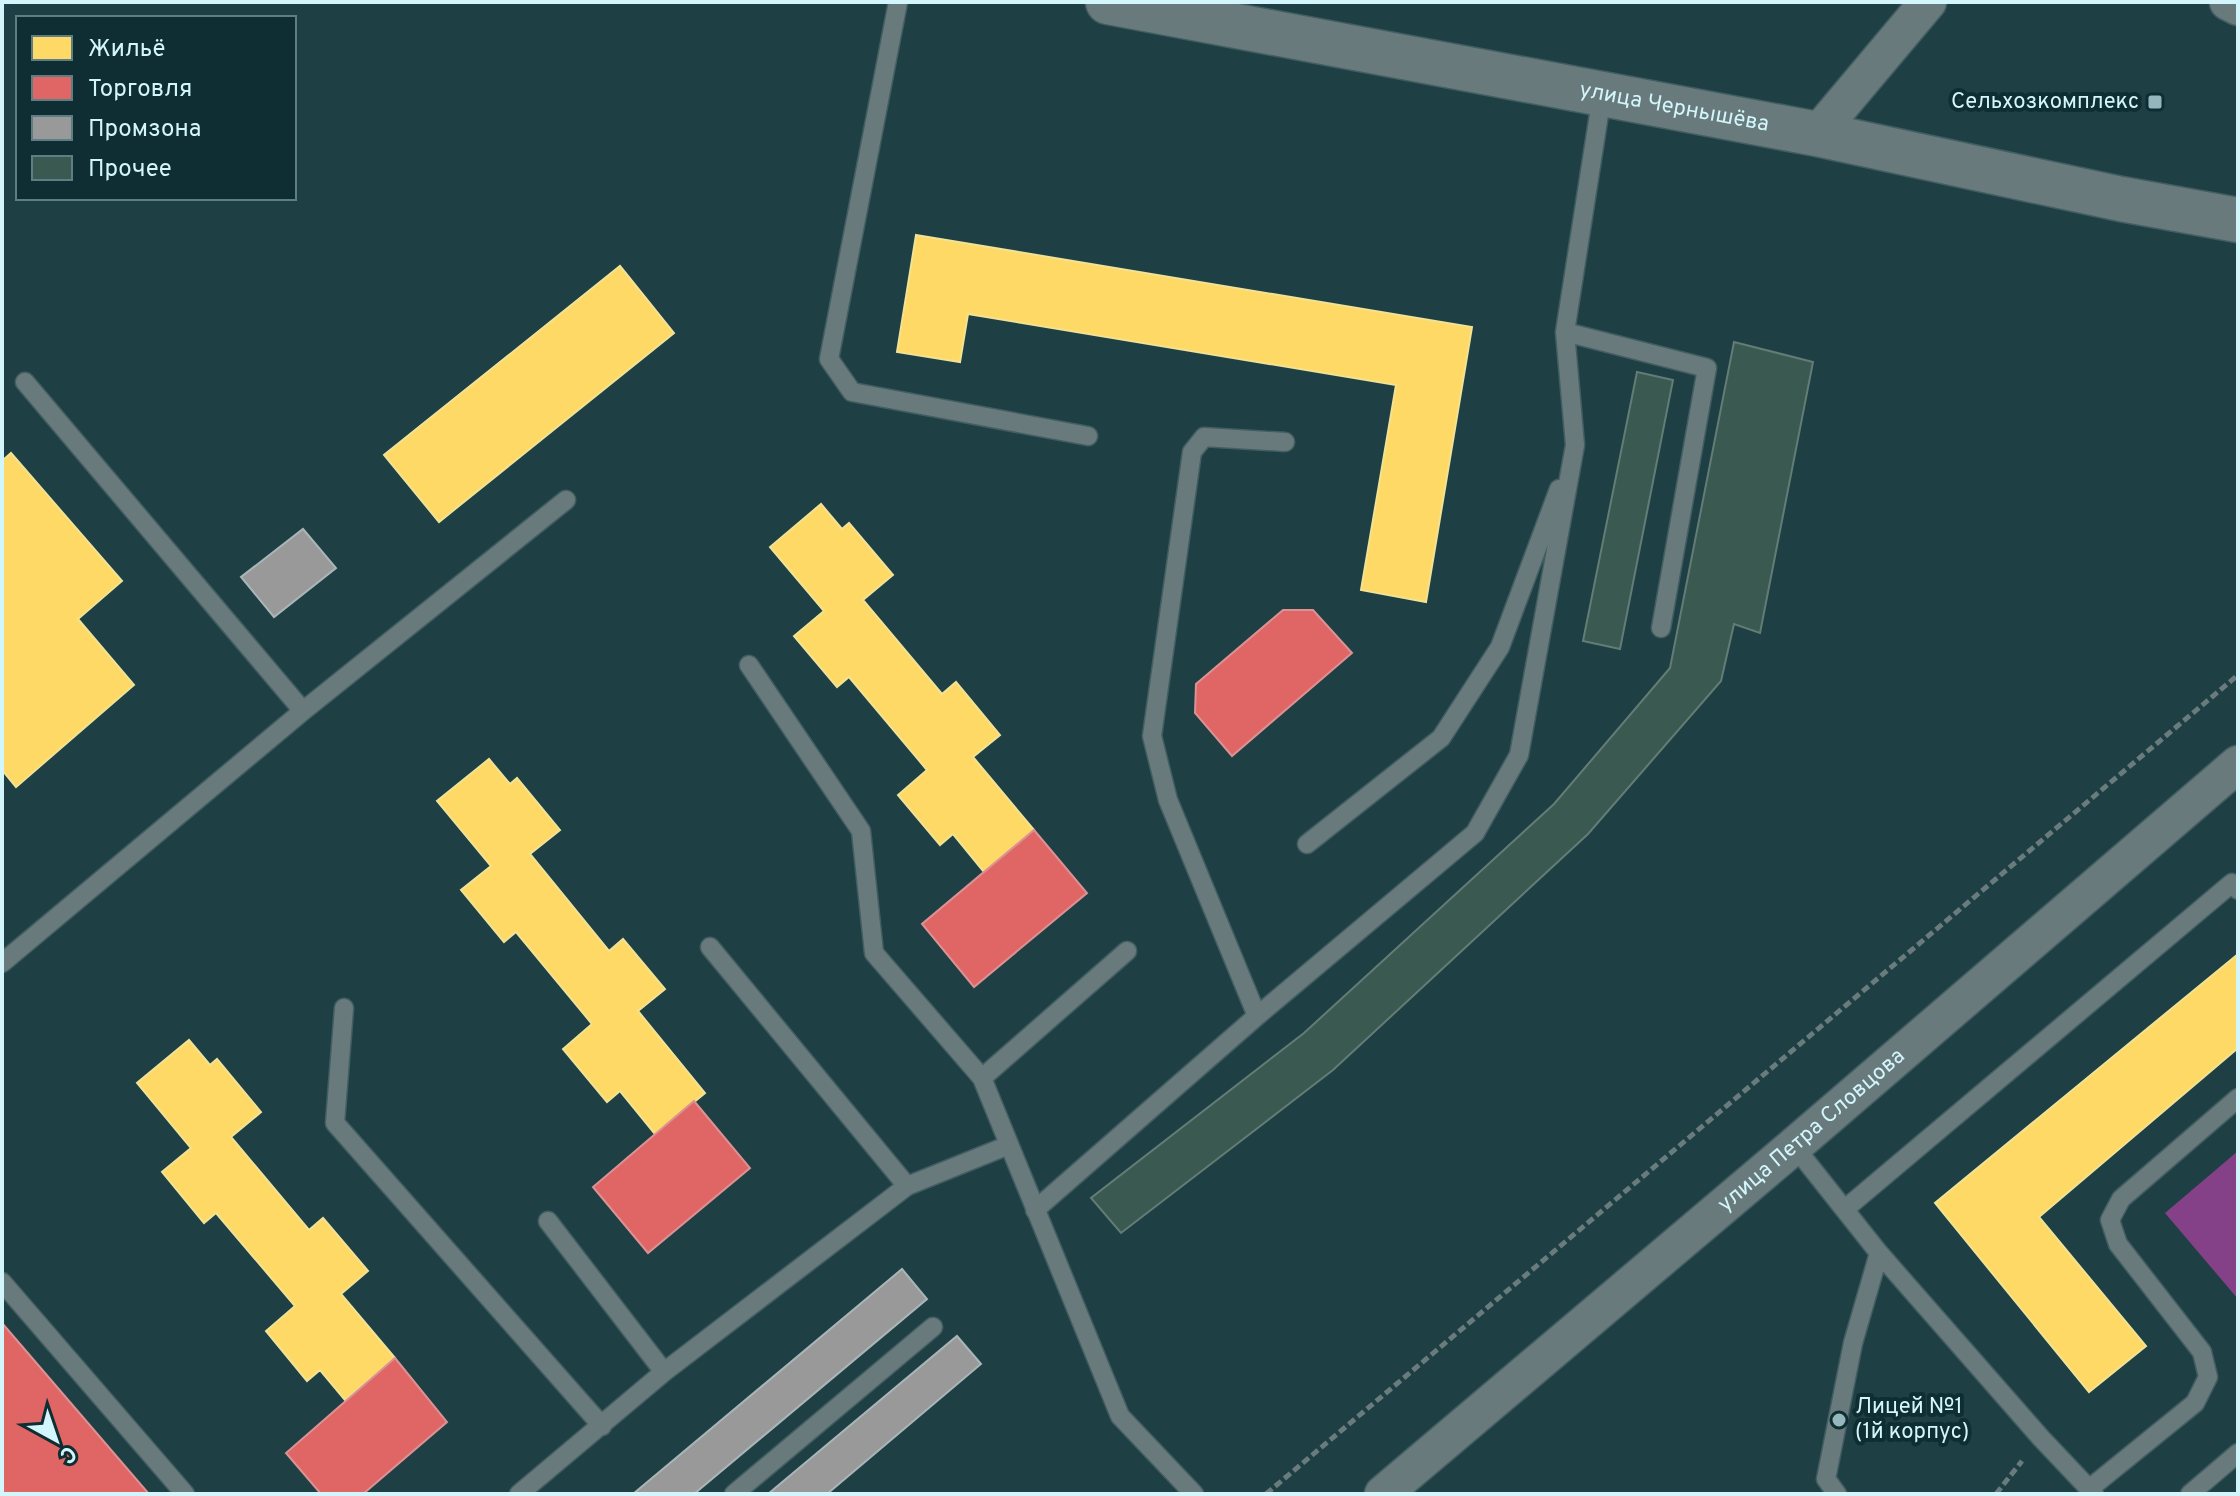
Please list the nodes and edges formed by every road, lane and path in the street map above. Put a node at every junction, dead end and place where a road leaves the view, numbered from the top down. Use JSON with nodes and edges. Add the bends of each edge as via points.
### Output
{"nodes":[{"id":1,"x":898,"y":2,"type":"edge"},
{"id":2,"x":1108,"y":2,"type":"edge"},
{"id":3,"x":1928,"y":2,"type":"edge"},
{"id":4,"x":2228,"y":2,"type":"edge"},
{"id":5,"x":2238,"y":7,"type":"edge"},
{"id":6,"x":1602,"y":95,"type":"junction"},
{"id":7,"x":1817,"y":134,"type":"junction"},
{"id":8,"x":2238,"y":220,"type":"edge"},
{"id":9,"x":1565,"y":332,"type":"junction"},
{"id":10,"x":25,"y":382,"type":"dead end"},
{"id":11,"x":1088,"y":436,"type":"dead end"},
{"id":12,"x":1285,"y":442,"type":"dead end"},
{"id":13,"x":1575,"y":445,"type":"junction"},
{"id":14,"x":566,"y":500,"type":"dead end"},
{"id":15,"x":1661,"y":628,"type":"dead end"},
{"id":16,"x":749,"y":665,"type":"dead end"},
{"id":17,"x":2238,"y":675,"type":"edge"},
{"id":18,"x":303,"y":711,"type":"junction"},
{"id":19,"x":2238,"y":764,"type":"edge"},
{"id":20,"x":1307,"y":844,"type":"dead end"},
{"id":21,"x":2238,"y":890,"type":"edge"},
{"id":22,"x":710,"y":947,"type":"dead end"},
{"id":23,"x":1127,"y":951,"type":"dead end"},
{"id":24,"x":2,"y":963,"type":"edge"},
{"id":25,"x":344,"y":1008,"type":"dead end"},
{"id":26,"x":1257,"y":1016,"type":"junction"},
{"id":27,"x":982,"y":1078,"type":"junction"},
{"id":28,"x":2238,"y":1098,"type":"edge"},
{"id":29,"x":1009,"y":1145,"type":"junction"},
{"id":30,"x":1794,"y":1146,"type":"junction"},
{"id":31,"x":907,"y":1186,"type":"junction"},
{"id":32,"x":1845,"y":1209,"type":"junction"},
{"id":33,"x":1035,"y":1210,"type":"junction"},
{"id":34,"x":548,"y":1221,"type":"dead end"},
{"id":35,"x":1879,"y":1253,"type":"junction"},
{"id":36,"x":2,"y":1282,"type":"edge"},
{"id":37,"x":933,"y":1327,"type":"dead end"},
{"id":38,"x":664,"y":1372,"type":"junction"},
{"id":39,"x":602,"y":1426,"type":"junction"},
{"id":40,"x":2041,"y":1438,"type":"junction"},
{"id":41,"x":2238,"y":1453,"type":"edge"},
{"id":42,"x":2091,"y":1492,"type":"edge"},
{"id":43,"x":185,"y":1494,"type":"edge"},
{"id":44,"x":519,"y":1494,"type":"edge"},
{"id":45,"x":734,"y":1494,"type":"edge"},
{"id":46,"x":1194,"y":1494,"type":"edge"},
{"id":47,"x":1266,"y":1494,"type":"edge"},
{"id":48,"x":1383,"y":1494,"type":"edge"},
{"id":49,"x":1837,"y":1494,"type":"edge"},
{"id":50,"x":1996,"y":1494,"type":"edge"},
{"id":51,"x":2190,"y":1494,"type":"edge"}],
"edges":[{"from":1,"to":11,"type":"lane","via":[[829,359],[852,392]]},
{"from":2,"to":6,"type":"street","name":"улица Чернышёва"},
{"from":3,"to":7,"type":"street"},
{"from":4,"to":5,"type":"street"},
{"from":6,"to":7,"type":"street","name":"улица Чернышёва"},
{"from":6,"to":9,"type":"lane"},
{"from":7,"to":8,"type":"street","name":"улица Чернышёва"},
{"from":9,"to":13,"type":"lane"},
{"from":9,"to":15,"type":"lane","via":[[1707,368]]},
{"from":10,"to":18,"type":"lane"},
{"from":12,"to":26,"type":"lane","via":[[1204,437],[1192,452],[1152,736],[1168,800]]},
{"from":13,"to":20,"type":"lane","via":[[1500,647],[1441,738]]},
{"from":13,"to":26,"type":"lane","via":[[1519,755],[1475,833]]},
{"from":14,"to":18,"type":"lane"},
{"from":16,"to":27,"type":"lane","via":[[861,831],[874,953]]},
{"from":17,"to":47,"type":"path"},
{"from":18,"to":24,"type":"lane"},
{"from":19,"to":30,"type":"street","name":"улица Петра Словцова"},
{"from":21,"to":32,"type":"lane","via":[[2232,883]]},
{"from":22,"to":31,"type":"lane"},
{"from":23,"to":27,"type":"lane"},
{"from":25,"to":39,"type":"lane","via":[[335,1123]]},
{"from":26,"to":33,"type":"lane"},
{"from":27,"to":29,"type":"lane"},
{"from":28,"to":42,"type":"lane","via":[[2121,1199],[2110,1220],[2118,1244],[2202,1352],[2208,1377],[2195,1403]]},
{"from":29,"to":31,"type":"lane"},
{"from":29,"to":33,"type":"lane"},
{"from":30,"to":32,"type":"lane"},
{"from":30,"to":48,"type":"street","name":"улица Петра Словцова"},
{"from":31,"to":38,"type":"lane"},
{"from":32,"to":35,"type":"lane"},
{"from":33,"to":46,"type":"lane","via":[[1120,1416]]},
{"from":34,"to":38,"type":"lane"},
{"from":35,"to":40,"type":"lane"},
{"from":35,"to":49,"type":"lane","via":[[1853,1343],[1826,1479]]},
{"from":36,"to":43,"type":"lane"},
{"from":37,"to":45,"type":"lane"},
{"from":38,"to":39,"type":"lane"},
{"from":39,"to":44,"type":"lane"},
{"from":40,"to":42,"type":"lane"},
{"from":40,"to":50,"type":"path"},
{"from":41,"to":51,"type":"lane"}]}
